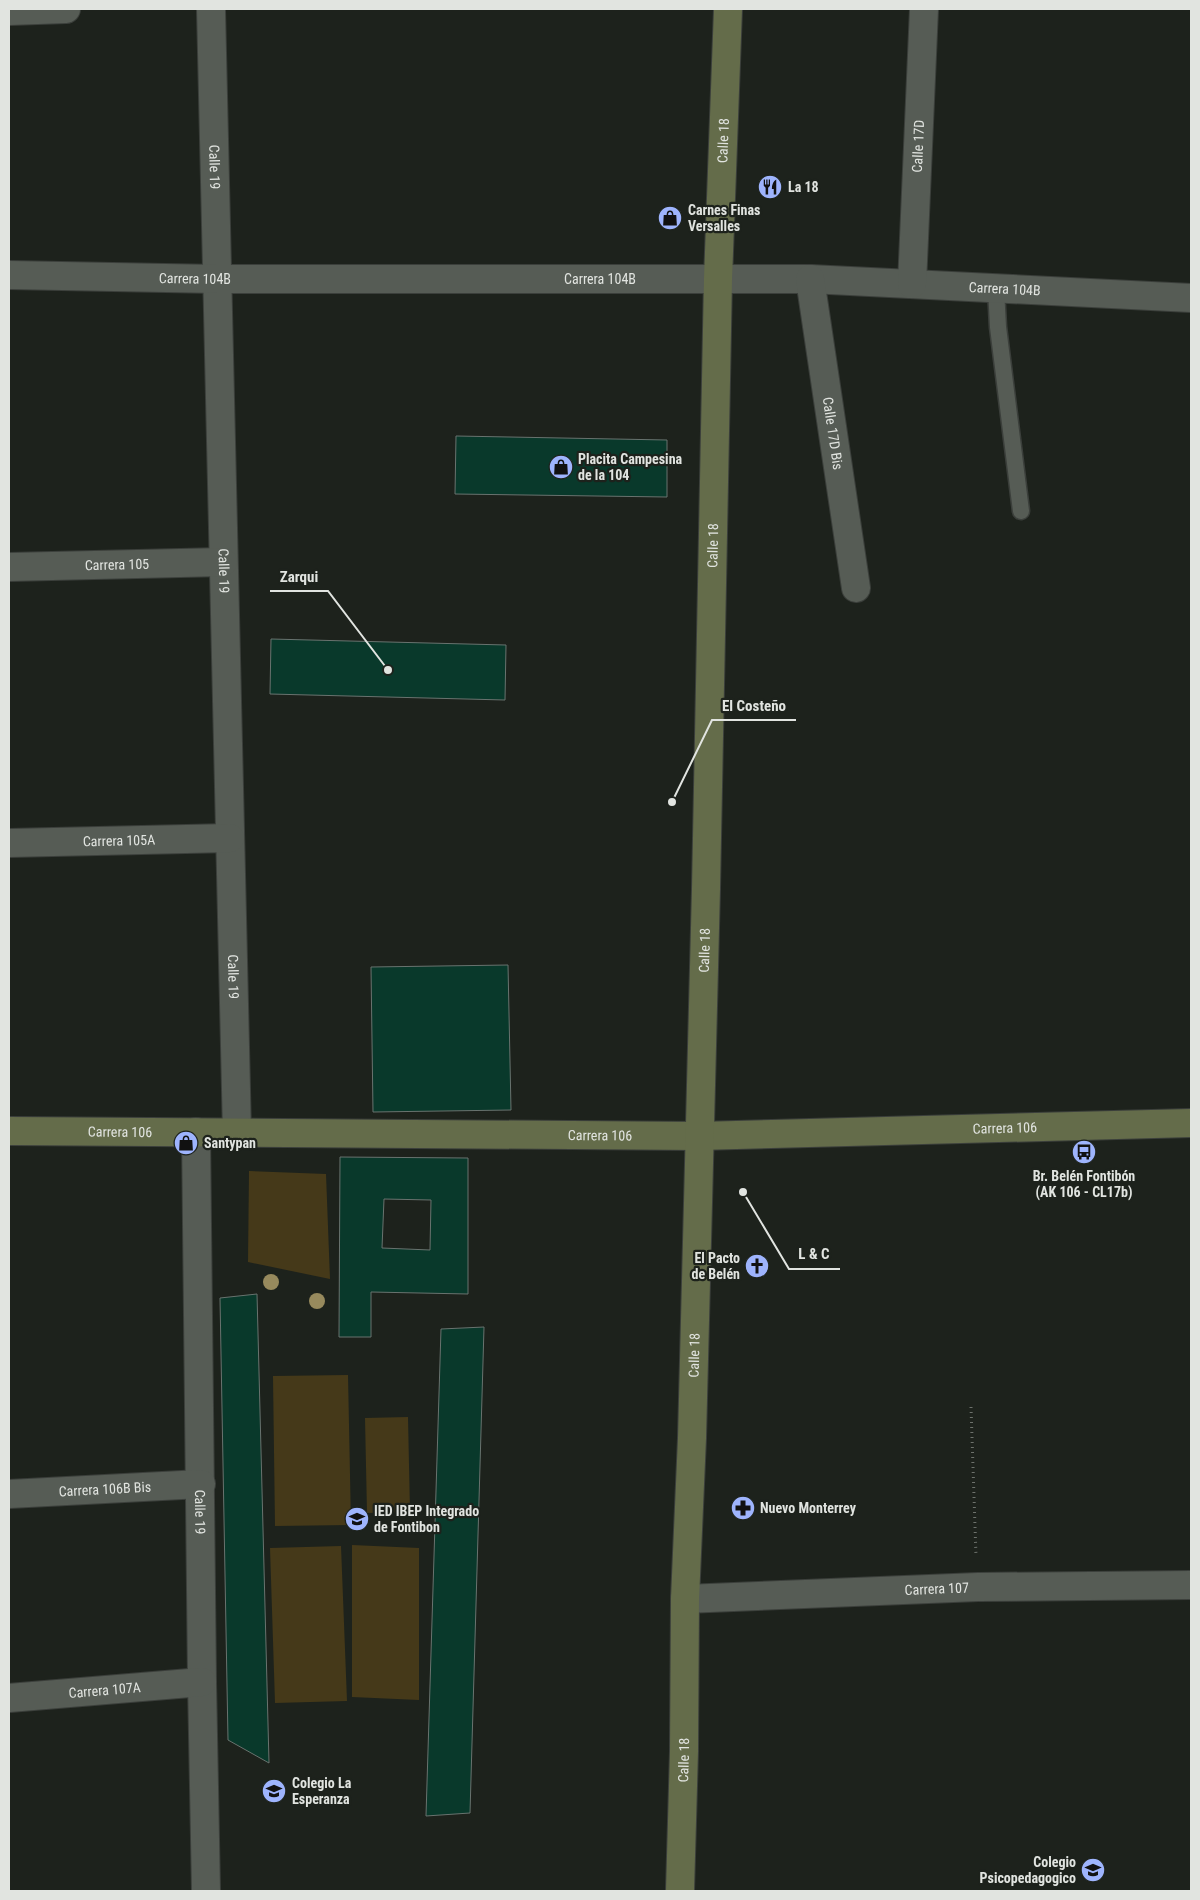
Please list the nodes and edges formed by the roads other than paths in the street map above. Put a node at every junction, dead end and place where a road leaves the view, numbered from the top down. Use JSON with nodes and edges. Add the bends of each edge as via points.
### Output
{"nodes":[{"id":1,"x":66,"y":9,"type":"edge"},
{"id":2,"x":211,"y":9,"type":"edge"},
{"id":3,"x":728,"y":9,"type":"edge"},
{"id":4,"x":924,"y":9,"type":"edge"},
{"id":5,"x":9,"y":11,"type":"edge"},
{"id":6,"x":9,"y":275,"type":"edge"},
{"id":7,"x":217,"y":279,"type":"junction"},
{"id":8,"x":718,"y":279,"type":"junction"},
{"id":9,"x":810,"y":279,"type":"junction"},
{"id":10,"x":912,"y":284,"type":"junction"},
{"id":11,"x":996,"y":289,"type":"junction"},
{"id":12,"x":1191,"y":298,"type":"edge"},
{"id":13,"x":1021,"y":511,"type":"dead end"},
{"id":14,"x":223,"y":562,"type":"junction"},
{"id":15,"x":9,"y":567,"type":"edge"},
{"id":16,"x":856,"y":588,"type":"dead end"},
{"id":17,"x":230,"y":838,"type":"junction"},
{"id":18,"x":9,"y":843,"type":"edge"},
{"id":19,"x":1191,"y":1123,"type":"edge"},
{"id":20,"x":9,"y":1131,"type":"edge"},
{"id":21,"x":196,"y":1132,"type":"junction"},
{"id":22,"x":237,"y":1133,"type":"junction"},
{"id":23,"x":699,"y":1136,"type":"junction"},
{"id":24,"x":201,"y":1484,"type":"junction"},
{"id":25,"x":9,"y":1494,"type":"edge"},
{"id":26,"x":1191,"y":1585,"type":"edge"},
{"id":27,"x":685,"y":1599,"type":"junction"},
{"id":28,"x":202,"y":1682,"type":"junction"},
{"id":29,"x":9,"y":1698,"type":"edge"},
{"id":30,"x":206,"y":1891,"type":"edge"},
{"id":31,"x":680,"y":1891,"type":"edge"}],
"edges":[{"from":1,"to":5,"type":"street"},
{"from":2,"to":7,"type":"street","name":"Calle 19"},
{"from":3,"to":8,"type":"street","name":"Calle 18"},
{"from":4,"to":10,"type":"street","name":"Calle 17D"},
{"from":6,"to":7,"type":"street","name":"Carrera 104B"},
{"from":7,"to":8,"type":"street","name":"Carrera 104B"},
{"from":7,"to":14,"type":"street","name":"Calle 19"},
{"from":8,"to":9,"type":"street","name":"Carrera 104B"},
{"from":8,"to":23,"type":"street","name":"Calle 18"},
{"from":9,"to":10,"type":"street","name":"Carrera 104B"},
{"from":9,"to":16,"type":"street","name":"Calle 17D Bis"},
{"from":10,"to":11,"type":"street","name":"Carrera 104B"},
{"from":11,"to":12,"type":"street","name":"Carrera 104B"},
{"from":11,"to":13,"type":"lane"},
{"from":14,"to":15,"type":"street","name":"Carrera 105"},
{"from":14,"to":17,"type":"street","name":"Calle 19"},
{"from":17,"to":18,"type":"street","name":"Carrera 105A"},
{"from":17,"to":22,"type":"street","name":"Calle 19"},
{"from":19,"to":23,"type":"street","name":"Carrera 106"},
{"from":20,"to":21,"type":"street","name":"Carrera 106"},
{"from":21,"to":22,"type":"street","name":"Carrera 106"},
{"from":21,"to":24,"type":"street","name":"Calle 19"},
{"from":22,"to":23,"type":"street","name":"Carrera 106"},
{"from":23,"to":27,"type":"street","name":"Calle 18"},
{"from":24,"to":25,"type":"street","name":"Carrera 106B Bis"},
{"from":24,"to":28,"type":"street","name":"Calle 19"},
{"from":26,"to":27,"type":"street","name":"Carrera 107","via":[[978,1587]]},
{"from":27,"to":31,"type":"street","name":"Calle 18"},
{"from":28,"to":29,"type":"street","name":"Carrera 107A"},
{"from":28,"to":30,"type":"street","name":"Calle 19"}]}
